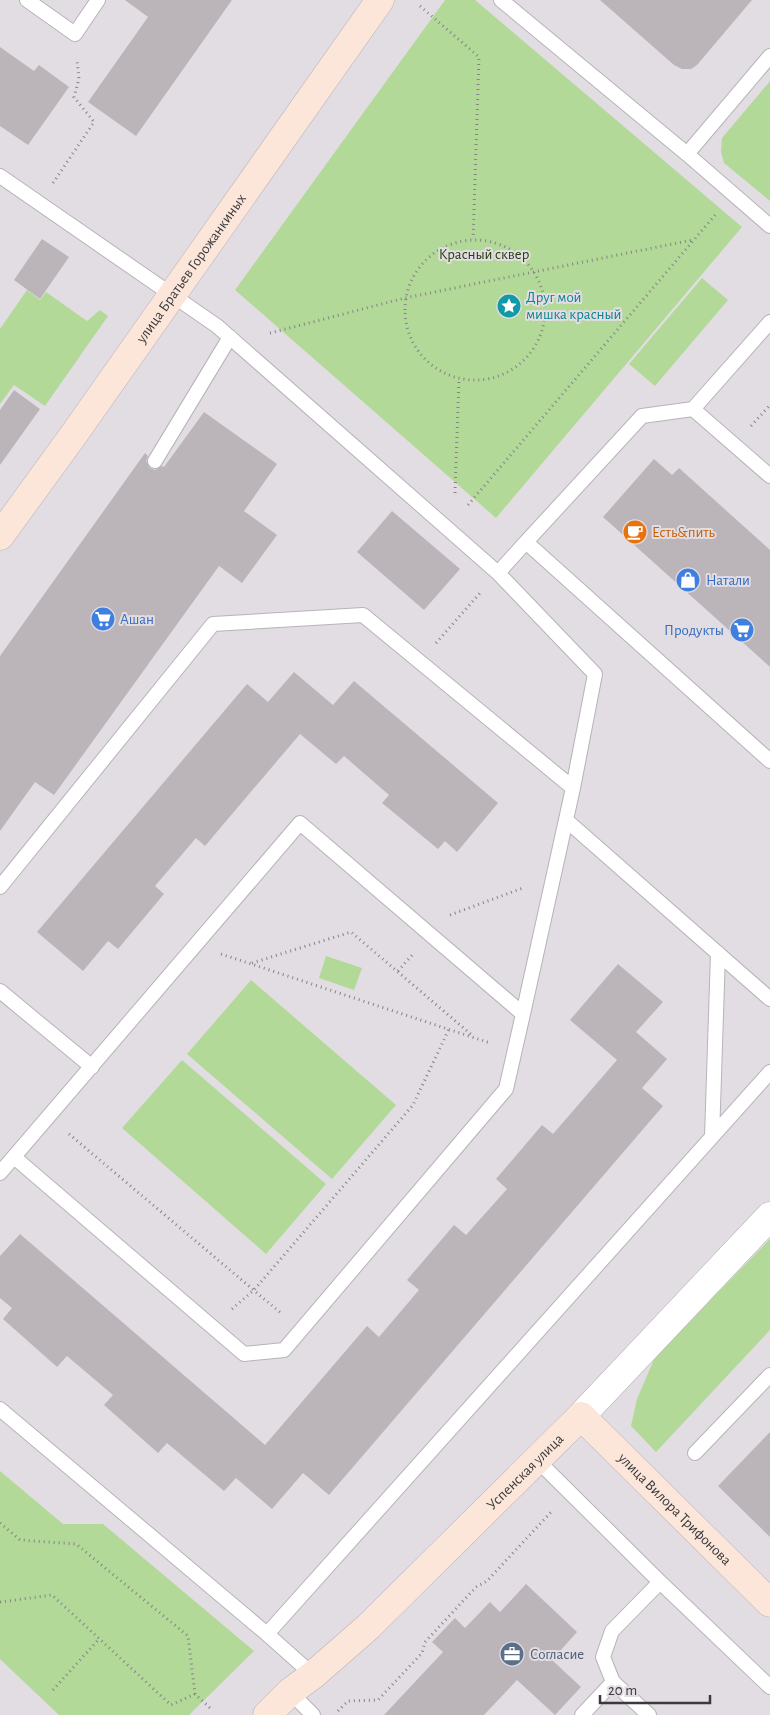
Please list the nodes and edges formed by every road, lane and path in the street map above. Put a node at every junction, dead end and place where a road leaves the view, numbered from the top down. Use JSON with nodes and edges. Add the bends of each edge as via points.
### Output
{"nodes":[{"id":1,"x":27,"y":0,"type":"edge"},
{"id":2,"x":98,"y":0,"type":"edge"},
{"id":3,"x":380,"y":0,"type":"edge"},
{"id":4,"x":501,"y":0,"type":"edge"},
{"id":5,"x":420,"y":6,"type":"dead end"},
{"id":6,"x":75,"y":34,"type":"junction"},
{"id":7,"x":770,"y":56,"type":"edge"},
{"id":8,"x":687,"y":154,"type":"junction"},
{"id":9,"x":0,"y":176,"type":"edge"},
{"id":10,"x":734,"y":194,"type":"junction"},
{"id":11,"x":39,"y":204,"type":"junction"},
{"id":12,"x":770,"y":226,"type":"edge"},
{"id":13,"x":473,"y":239,"type":"junction"},
{"id":14,"x":692,"y":240,"type":"junction"},
{"id":15,"x":535,"y":271,"type":"junction"},
{"id":16,"x":171,"y":295,"type":"junction"},
{"id":17,"x":406,"y":298,"type":"junction"},
{"id":18,"x":770,"y":322,"type":"edge"},
{"id":19,"x":270,"y":333,"type":"dead end"},
{"id":20,"x":230,"y":338,"type":"junction"},
{"id":21,"x":458,"y":378,"type":"junction"},
{"id":22,"x":693,"y":408,"type":"junction"},
{"id":23,"x":155,"y":461,"type":"dead end"},
{"id":24,"x":770,"y":476,"type":"edge"},
{"id":25,"x":455,"y":493,"type":"dead end"},
{"id":26,"x":468,"y":505,"type":"dead end"},
{"id":27,"x":0,"y":536,"type":"edge"},
{"id":28,"x":526,"y":542,"type":"junction"},
{"id":29,"x":498,"y":573,"type":"junction"},
{"id":30,"x":420,"y":662,"type":"junction"},
{"id":31,"x":770,"y":760,"type":"edge"},
{"id":32,"x":573,"y":788,"type":"junction"},
{"id":33,"x":566,"y":820,"type":"junction"},
{"id":34,"x":553,"y":877,"type":"junction"},
{"id":35,"x":0,"y":887,"type":"edge"},
{"id":36,"x":421,"y":926,"type":"junction"},
{"id":37,"x":195,"y":946,"type":"junction"},
{"id":38,"x":718,"y":953,"type":"junction"},
{"id":39,"x":251,"y":964,"type":"junction"},
{"id":40,"x":0,"y":991,"type":"edge"},
{"id":41,"x":770,"y":999,"type":"edge"},
{"id":42,"x":523,"y":1014,"type":"junction"},
{"id":43,"x":449,"y":1030,"type":"junction"},
{"id":44,"x":475,"y":1038,"type":"junction"},
{"id":45,"x":515,"y":1051,"type":"junction"},
{"id":46,"x":92,"y":1067,"type":"junction"},
{"id":47,"x":770,"y":1072,"type":"edge"},
{"id":48,"x":49,"y":1117,"type":"junction"},
{"id":49,"x":712,"y":1137,"type":"junction"},
{"id":50,"x":14,"y":1157,"type":"junction"},
{"id":51,"x":0,"y":1173,"type":"edge"},
{"id":52,"x":770,"y":1216,"type":"edge"},
{"id":53,"x":254,"y":1290,"type":"junction"},
{"id":54,"x":212,"y":1326,"type":"junction"},
{"id":55,"x":301,"y":1330,"type":"junction"},
{"id":56,"x":770,"y":1375,"type":"edge"},
{"id":57,"x":0,"y":1409,"type":"edge"},
{"id":58,"x":581,"y":1416,"type":"junction"},
{"id":59,"x":695,"y":1454,"type":"dead end"},
{"id":60,"x":537,"y":1460,"type":"junction"},
{"id":61,"x":570,"y":1492,"type":"junction"},
{"id":62,"x":0,"y":1523,"type":"edge"},
{"id":63,"x":660,"y":1582,"type":"junction"},
{"id":64,"x":0,"y":1602,"type":"edge"},
{"id":65,"x":770,"y":1603,"type":"edge"},
{"id":66,"x":268,"y":1634,"type":"junction"},
{"id":67,"x":99,"y":1639,"type":"junction"},
{"id":68,"x":313,"y":1675,"type":"junction"},
{"id":69,"x":614,"y":1682,"type":"junction"},
{"id":70,"x":770,"y":1687,"type":"edge"},
{"id":71,"x":52,"y":1690,"type":"dead end"},
{"id":72,"x":290,"y":1692,"type":"junction"},
{"id":73,"x":195,"y":1694,"type":"junction"},
{"id":74,"x":210,"y":1708,"type":"dead end"},
{"id":75,"x":267,"y":1715,"type":"edge"},
{"id":76,"x":313,"y":1715,"type":"edge"},
{"id":77,"x":335,"y":1715,"type":"edge"},
{"id":78,"x":582,"y":1715,"type":"edge"},
{"id":79,"x":648,"y":1715,"type":"edge"}],
"edges":[{"from":1,"to":6,"type":"lane"},
{"from":2,"to":6,"type":"lane"},
{"from":3,"to":16,"type":"street","name":"улица Братьев Горожанкиных"},
{"from":4,"to":8,"type":"lane"},
{"from":5,"to":13,"type":"path","via":[[479,58]]},
{"from":6,"to":11,"type":"path","via":[[79,78],[74,97],[94,122]]},
{"from":7,"to":8,"type":"lane"},
{"from":8,"to":10,"type":"lane"},
{"from":9,"to":11,"type":"lane"},
{"from":10,"to":12,"type":"lane"},
{"from":10,"to":14,"type":"path"},
{"from":11,"to":16,"type":"lane"},
{"from":13,"to":15,"type":"path","via":[[508,247]]},
{"from":13,"to":17,"type":"path","via":[[438,249],[424,261],[412,276]]},
{"from":14,"to":15,"type":"path"},
{"from":14,"to":26,"type":"path"},
{"from":15,"to":17,"type":"path"},
{"from":15,"to":21,"type":"path","via":[[543,289],[545,308],[544,326],[537,343],[512,370],[486,379]]},
{"from":16,"to":20,"type":"lane"},
{"from":16,"to":27,"type":"street","name":"улица Братьев Горожанкиных"},
{"from":17,"to":19,"type":"path"},
{"from":17,"to":21,"type":"path","via":[[404,312],[414,346],[441,372]]},
{"from":18,"to":22,"type":"lane"},
{"from":20,"to":23,"type":"lane"},
{"from":20,"to":29,"type":"lane"},
{"from":21,"to":25,"type":"path"},
{"from":22,"to":24,"type":"lane"},
{"from":22,"to":28,"type":"lane","via":[[642,416]]},
{"from":28,"to":29,"type":"lane"},
{"from":28,"to":31,"type":"lane"},
{"from":29,"to":30,"type":"path"},
{"from":29,"to":32,"type":"lane","via":[[595,674]]},
{"from":30,"to":32,"type":"lane"},
{"from":30,"to":35,"type":"lane","via":[[363,615],[213,624]]},
{"from":32,"to":33,"type":"lane"},
{"from":33,"to":34,"type":"lane"},
{"from":33,"to":38,"type":"lane"},
{"from":34,"to":36,"type":"path"},
{"from":34,"to":42,"type":"lane"},
{"from":36,"to":37,"type":"lane","via":[[300,823]]},
{"from":36,"to":42,"type":"lane"},
{"from":37,"to":39,"type":"path"},
{"from":37,"to":46,"type":"lane"},
{"from":38,"to":41,"type":"lane"},
{"from":38,"to":49,"type":"lane"},
{"from":39,"to":43,"type":"path"},
{"from":39,"to":44,"type":"path","via":[[351,932]]},
{"from":40,"to":46,"type":"lane"},
{"from":42,"to":45,"type":"lane"},
{"from":43,"to":44,"type":"path"},
{"from":43,"to":53,"type":"path","via":[[413,1105]]},
{"from":44,"to":45,"type":"path"},
{"from":45,"to":55,"type":"lane","via":[[506,1089]]},
{"from":46,"to":48,"type":"lane"},
{"from":47,"to":49,"type":"lane"},
{"from":48,"to":50,"type":"lane"},
{"from":48,"to":53,"type":"path"},
{"from":49,"to":66,"type":"lane"},
{"from":50,"to":51,"type":"lane"},
{"from":50,"to":54,"type":"lane"},
{"from":52,"to":58,"type":"street","name":"Успенская улица"},
{"from":53,"to":54,"type":"path"},
{"from":53,"to":55,"type":"path"},
{"from":54,"to":55,"type":"lane","via":[[244,1354],[284,1350]]},
{"from":56,"to":59,"type":"lane"},
{"from":57,"to":66,"type":"lane"},
{"from":58,"to":60,"type":"street","name":"Успенская улица"},
{"from":58,"to":65,"type":"street","name":"улица Вилора Трифонова"},
{"from":60,"to":61,"type":"lane"},
{"from":60,"to":68,"type":"street","name":"Успенская улица","via":[[368,1626]]},
{"from":61,"to":63,"type":"lane"},
{"from":61,"to":77,"type":"path","via":[[425,1642],[422,1653],[378,1700],[348,1702]]},
{"from":62,"to":73,"type":"path","via":[[20,1540],[76,1544],[188,1636]]},
{"from":63,"to":69,"type":"lane","via":[[612,1631],[603,1657]]},
{"from":63,"to":70,"type":"lane"},
{"from":64,"to":67,"type":"path","via":[[52,1595]]},
{"from":66,"to":68,"type":"lane"},
{"from":67,"to":71,"type":"path"},
{"from":67,"to":73,"type":"path","via":[[171,1705]]},
{"from":68,"to":72,"type":"street","name":"Успенская улица"},
{"from":69,"to":78,"type":"lane"},
{"from":69,"to":79,"type":"lane"},
{"from":72,"to":75,"type":"street","name":"Успенская улица"},
{"from":72,"to":76,"type":"lane"},
{"from":73,"to":74,"type":"path"}]}
